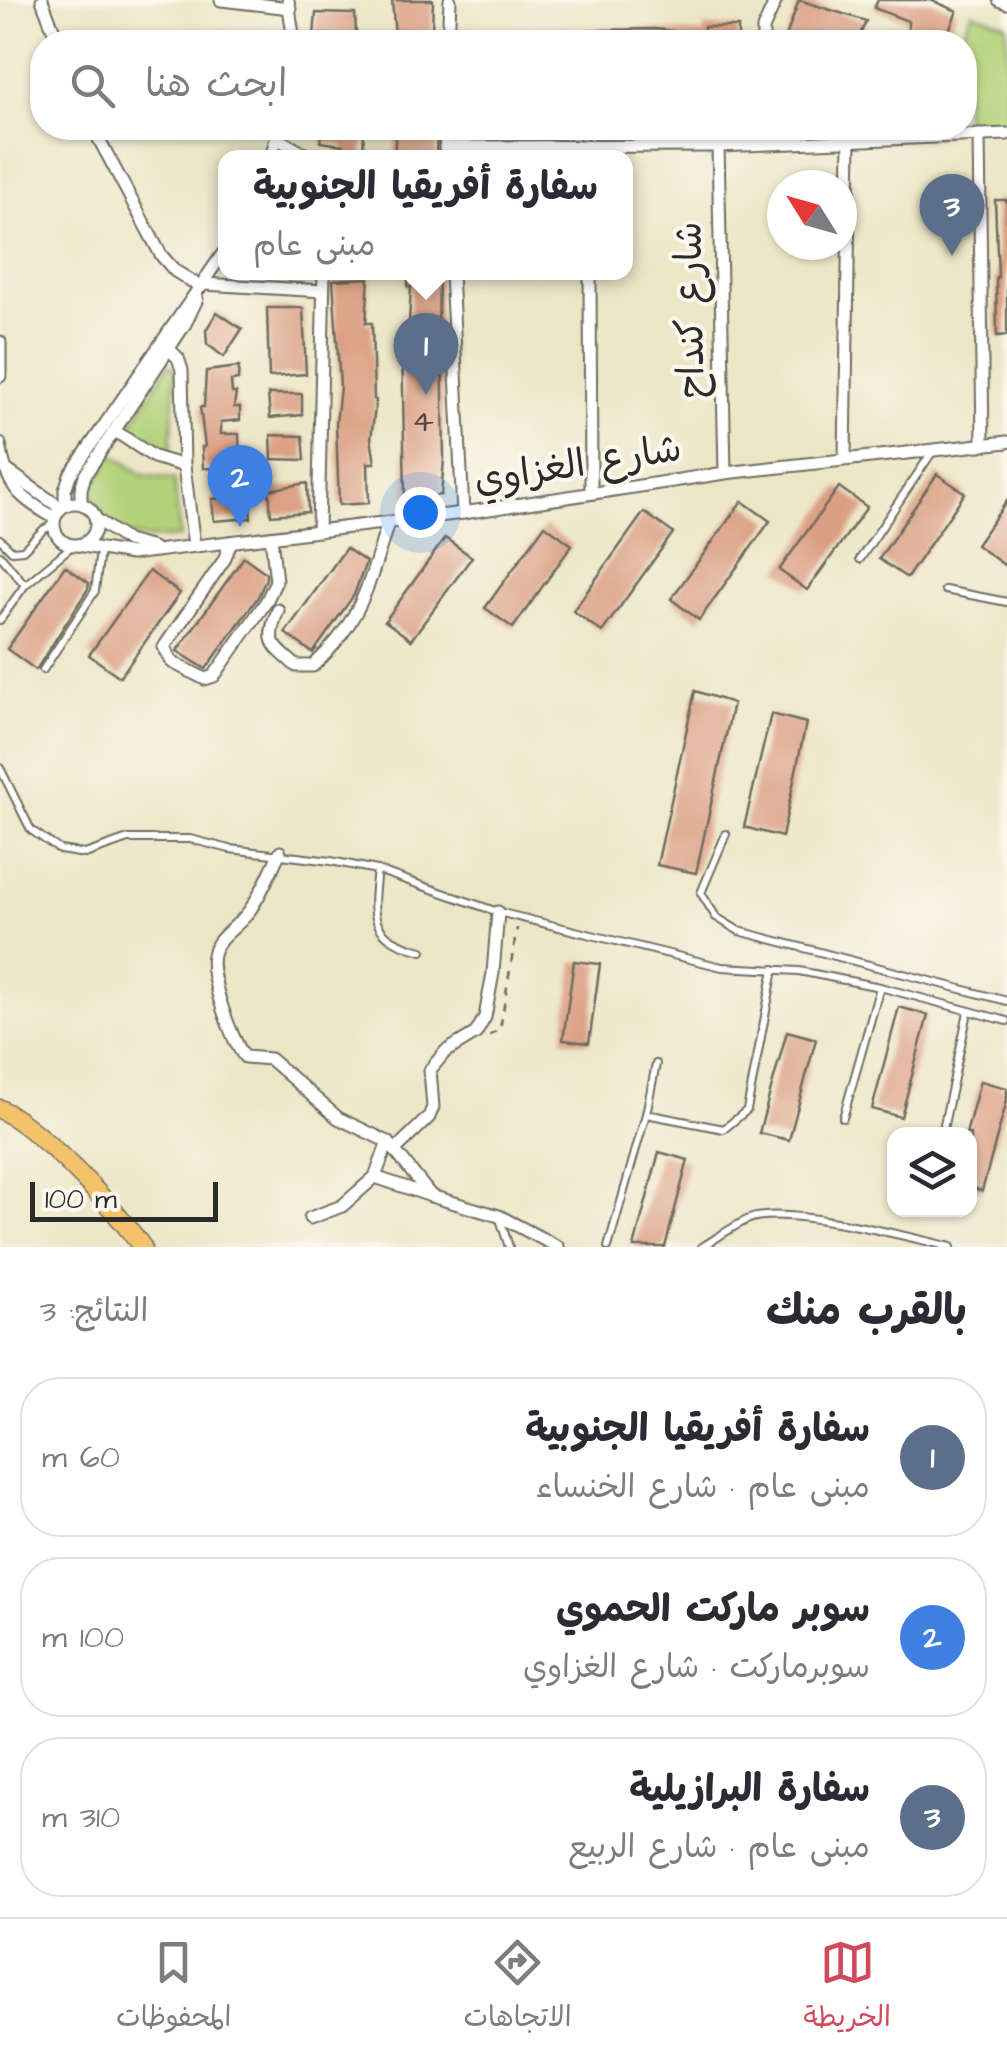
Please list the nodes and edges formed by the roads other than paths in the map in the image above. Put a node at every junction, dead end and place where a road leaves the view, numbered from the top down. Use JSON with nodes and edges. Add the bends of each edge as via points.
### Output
{"nodes":[{"id":1,"x":42,"y":0,"type":"edge"},
{"id":2,"x":220,"y":0,"type":"edge"},
{"id":3,"x":450,"y":0,"type":"edge"},
{"id":4,"x":776,"y":0,"type":"edge"},
{"id":5,"x":1000,"y":0,"type":"edge"},
{"id":6,"x":1007,"y":3,"type":"edge"},
{"id":7,"x":289,"y":4,"type":"edge"},
{"id":8,"x":53,"y":30,"type":"edge"},
{"id":9,"x":292,"y":30,"type":"edge"},
{"id":10,"x":449,"y":30,"type":"edge"},
{"id":11,"x":763,"y":30,"type":"edge"},
{"id":12,"x":1007,"y":134,"type":"edge"},
{"id":13,"x":977,"y":135,"type":"edge"},
{"id":14,"x":980,"y":135,"type":"junction"},
{"id":15,"x":100,"y":140,"type":"edge"},
{"id":16,"x":760,"y":140,"type":"edge"},
{"id":17,"x":850,"y":140,"type":"joint"},
{"id":18,"x":760,"y":144,"type":"junction"},
{"id":19,"x":718,"y":146,"type":"junction"},
{"id":20,"x":633,"y":150,"type":"edge"},
{"id":21,"x":218,"y":262,"type":"edge"},
{"id":22,"x":324,"y":280,"type":"edge"},
{"id":23,"x":451,"y":280,"type":"edge"},
{"id":24,"x":590,"y":280,"type":"edge"},
{"id":25,"x":202,"y":287,"type":"junction"},
{"id":26,"x":324,"y":291,"type":"junction"},
{"id":27,"x":0,"y":342,"type":"edge"},
{"id":28,"x":168,"y":348,"type":"junction"},
{"id":29,"x":0,"y":376,"type":"edge"},
{"id":30,"x":115,"y":431,"type":"junction"},
{"id":31,"x":1007,"y":442,"type":"edge"},
{"id":32,"x":0,"y":444,"type":"edge"},
{"id":33,"x":983,"y":444,"type":"junction"},
{"id":34,"x":934,"y":450,"type":"junction"},
{"id":35,"x":845,"y":458,"type":"junction"},
{"id":36,"x":184,"y":466,"type":"junction"},
{"id":37,"x":725,"y":473,"type":"junction"},
{"id":38,"x":591,"y":494,"type":"junction"},
{"id":39,"x":82,"y":504,"type":"junction"},
{"id":40,"x":463,"y":512,"type":"junction"},
{"id":41,"x":59,"y":514,"type":"junction"},
{"id":42,"x":96,"y":519,"type":"junction"},
{"id":43,"x":388,"y":522,"type":"junction"},
{"id":44,"x":318,"y":531,"type":"junction"},
{"id":45,"x":271,"y":537,"type":"junction"},
{"id":46,"x":0,"y":539,"type":"edge"},
{"id":47,"x":231,"y":542,"type":"junction"},
{"id":48,"x":75,"y":545,"type":"junction"},
{"id":49,"x":194,"y":546,"type":"junction"},
{"id":50,"x":157,"y":550,"type":"junction"},
{"id":51,"x":100,"y":551,"type":"junction"},
{"id":52,"x":0,"y":555,"type":"edge"},
{"id":53,"x":860,"y":558,"type":"dead end"},
{"id":54,"x":25,"y":585,"type":"junction"},
{"id":55,"x":945,"y":590,"type":"dead end"},
{"id":56,"x":1007,"y":602,"type":"edge"},
{"id":57,"x":278,"y":610,"type":"dead end"},
{"id":58,"x":0,"y":620,"type":"edge"},
{"id":59,"x":42,"y":670,"type":"dead end"},
{"id":60,"x":0,"y":768,"type":"edge"},
{"id":61,"x":726,"y":834,"type":"dead end"},
{"id":62,"x":280,"y":852,"type":"junction"},
{"id":63,"x":377,"y":870,"type":"junction"},
{"id":64,"x":498,"y":912,"type":"junction"},
{"id":65,"x":422,"y":951,"type":"dead end"},
{"id":66,"x":774,"y":968,"type":"junction"},
{"id":67,"x":880,"y":987,"type":"junction"},
{"id":68,"x":1007,"y":1002,"type":"edge"},
{"id":69,"x":968,"y":1012,"type":"junction"},
{"id":70,"x":1007,"y":1021,"type":"edge"},
{"id":71,"x":656,"y":1064,"type":"dead end"},
{"id":72,"x":0,"y":1109,"type":"edge"},
{"id":73,"x":646,"y":1114,"type":"junction"},
{"id":74,"x":843,"y":1118,"type":"dead end"},
{"id":75,"x":943,"y":1127,"type":"edge"},
{"id":76,"x":392,"y":1145,"type":"junction"},
{"id":77,"x":375,"y":1177,"type":"junction"},
{"id":78,"x":432,"y":1196,"type":"junction"},
{"id":79,"x":500,"y":1216,"type":"junction"},
{"id":80,"x":310,"y":1218,"type":"dead end"},
{"id":81,"x":142,"y":1247,"type":"edge"},
{"id":82,"x":509,"y":1247,"type":"edge"},
{"id":83,"x":558,"y":1247,"type":"edge"},
{"id":84,"x":608,"y":1247,"type":"edge"},
{"id":85,"x":702,"y":1247,"type":"edge"},
{"id":86,"x":950,"y":1247,"type":"edge"}],
"edges":[{"from":1,"to":8,"type":"street"},
{"from":2,"to":7,"type":"street"},
{"from":3,"to":10,"type":"street"},
{"from":4,"to":11,"type":"street"},
{"from":5,"to":6,"type":"street"},
{"from":7,"to":9,"type":"street"},
{"from":12,"to":14,"type":"street"},
{"from":13,"to":14,"type":"street"},
{"from":14,"to":33,"type":"street"},
{"from":15,"to":25,"type":"street","via":[[160,255]]},
{"from":16,"to":18,"type":"street"},
{"from":17,"to":18,"type":"street"},
{"from":17,"to":35,"type":"street"},
{"from":18,"to":19,"type":"street"},
{"from":19,"to":20,"type":"street"},
{"from":19,"to":37,"type":"street","name":"شارع كنداح"},
{"from":21,"to":25,"type":"street"},
{"from":22,"to":26,"type":"street"},
{"from":23,"to":40,"type":"street"},
{"from":24,"to":38,"type":"street"},
{"from":25,"to":26,"type":"street"},
{"from":25,"to":28,"type":"street"},
{"from":25,"to":41,"type":"street","via":[[70,475]]},
{"from":26,"to":44,"type":"street"},
{"from":27,"to":29,"type":"street"},
{"from":28,"to":30,"type":"street"},
{"from":28,"to":36,"type":"street","via":[[182,370]]},
{"from":30,"to":36,"type":"street"},
{"from":30,"to":39,"type":"street","via":[[85,474]]},
{"from":31,"to":33,"type":"street","name":"شارع الغزاوي"},
{"from":32,"to":41,"type":"street","via":[[20,496]]},
{"from":33,"to":34,"type":"street","name":"شارع الغزاوي"},
{"from":34,"to":35,"type":"street","name":"شارع الغزاوي"},
{"from":34,"to":53,"type":"lane"},
{"from":35,"to":37,"type":"street","name":"شارع الغزاوي"},
{"from":36,"to":49,"type":"street"},
{"from":37,"to":38,"type":"street","name":"شارع الغزاوي"},
{"from":38,"to":40,"type":"street","name":"شارع الغزاوي"},
{"from":39,"to":41,"type":"street"},
{"from":39,"to":42,"type":"street"},
{"from":40,"to":43,"type":"street","name":"شارع الغزاوي"},
{"from":41,"to":46,"type":"lane","via":[[22,550],[12,551]]},
{"from":41,"to":48,"type":"street","via":[[58,536]]},
{"from":42,"to":48,"type":"street","via":[[93,536]]},
{"from":42,"to":50,"type":"street","name":"شارع الغزاوي","via":[[126,541]]},
{"from":43,"to":44,"type":"street","name":"شارع الغزاوي"},
{"from":43,"to":57,"type":"street","via":[[362,606],[313,666],[296,666],[274,646],[270,631]]},
{"from":44,"to":45,"type":"street","name":"شارع الغزاوي"},
{"from":45,"to":47,"type":"street","name":"شارع الغزاوي"},
{"from":45,"to":47,"type":"street","via":[[276,581],[214,676],[205,679],[172,662],[164,647]]},
{"from":47,"to":49,"type":"street","name":"شارع الغزاوي"},
{"from":48,"to":51,"type":"street","name":"شارع الغزاوي"},
{"from":48,"to":54,"type":"lane"},
{"from":49,"to":50,"type":"street","name":"شارع الغزاوي"},
{"from":50,"to":51,"type":"street","name":"شارع الغزاوي"},
{"from":51,"to":59,"type":"lane","via":[[95,590]]},
{"from":52,"to":54,"type":"lane"},
{"from":54,"to":58,"type":"lane"},
{"from":55,"to":56,"type":"lane"},
{"from":60,"to":62,"type":"lane","via":[[30,830],[60,850],[85,854],[128,840],[190,839]]},
{"from":61,"to":68,"type":"lane","via":[[700,893],[716,917],[739,931]]},
{"from":62,"to":63,"type":"lane"},
{"from":62,"to":76,"type":"street","via":[[248,913],[212,958],[236,1048],[244,1057],[270,1058],[338,1118]]},
{"from":63,"to":64,"type":"lane"},
{"from":63,"to":65,"type":"lane","via":[[372,917],[391,939]]},
{"from":64,"to":66,"type":"lane","via":[[722,967]]},
{"from":64,"to":76,"type":"street","via":[[488,1004],[476,1033],[430,1070],[429,1117]]},
{"from":66,"to":67,"type":"lane"},
{"from":66,"to":73,"type":"lane","via":[[747,1110],[724,1129]]},
{"from":67,"to":69,"type":"lane"},
{"from":67,"to":74,"type":"lane"},
{"from":69,"to":70,"type":"lane"},
{"from":69,"to":75,"type":"lane"},
{"from":71,"to":73,"type":"lane"},
{"from":72,"to":81,"type":"main road","via":[[21,1120]]},
{"from":73,"to":84,"type":"lane"},
{"from":76,"to":77,"type":"street"},
{"from":76,"to":78,"type":"street"},
{"from":77,"to":78,"type":"street"},
{"from":77,"to":80,"type":"street","via":[[342,1206]]},
{"from":78,"to":79,"type":"street"},
{"from":79,"to":82,"type":"lane"},
{"from":79,"to":83,"type":"street"},
{"from":85,"to":86,"type":"lane","via":[[752,1218],[780,1216]]}]}
